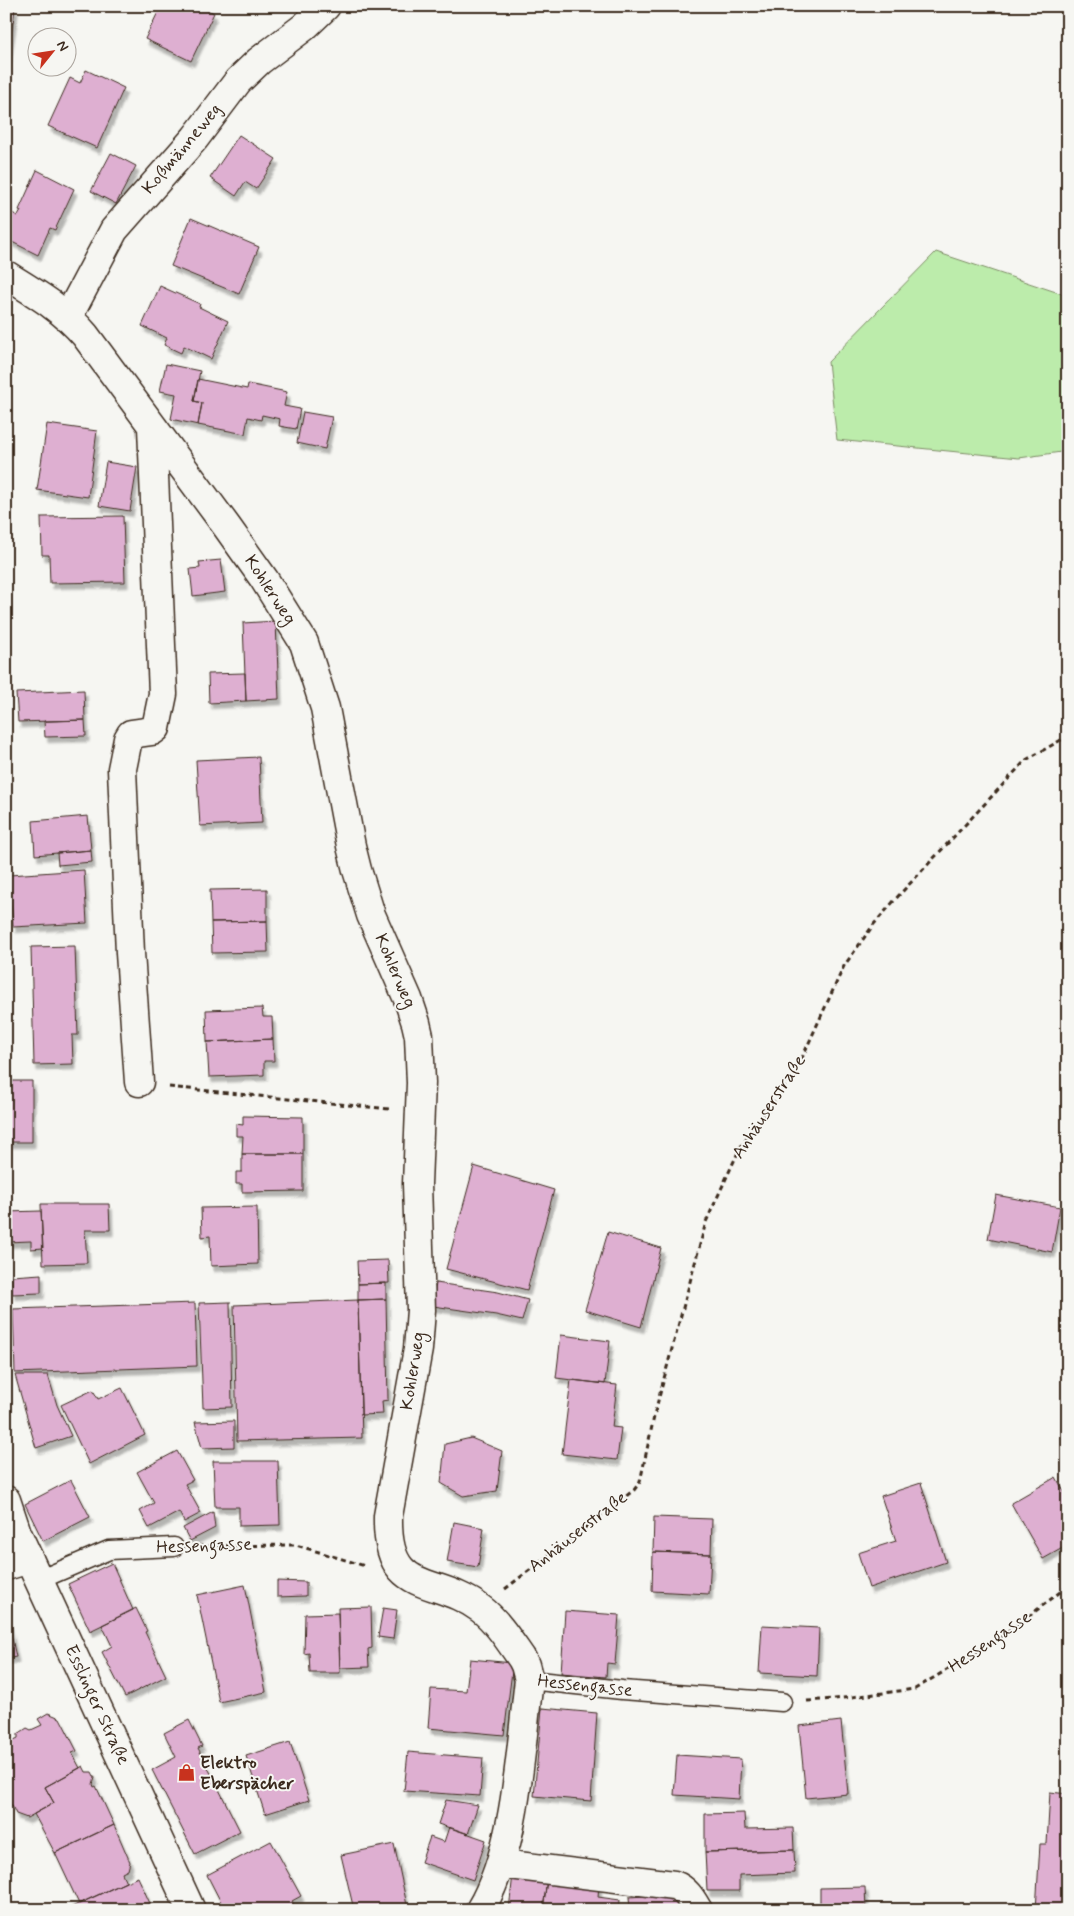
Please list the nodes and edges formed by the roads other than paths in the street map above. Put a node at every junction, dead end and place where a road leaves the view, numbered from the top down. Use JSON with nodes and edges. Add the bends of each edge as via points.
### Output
{"nodes":[{"id":1,"x":326,"y":6,"type":"edge"},
{"id":2,"x":6,"y":275,"type":"edge"},
{"id":3,"x":68,"y":317,"type":"junction"},
{"id":4,"x":152,"y":427,"type":"junction"},
{"id":5,"x":139,"y":1082,"type":"road end"},
{"id":6,"x":6,"y":1500,"type":"edge"},
{"id":7,"x":174,"y":1547,"type":"road end"},
{"id":8,"x":400,"y":1567,"type":"joint"},
{"id":9,"x":25,"y":1568,"type":"edge"},
{"id":10,"x":529,"y":1680,"type":"junction"},
{"id":11,"x":782,"y":1702,"type":"road end"},
{"id":12,"x":501,"y":1864,"type":"junction"},
{"id":13,"x":191,"y":1910,"type":"edge"},
{"id":14,"x":480,"y":1910,"type":"edge"},
{"id":15,"x":698,"y":1910,"type":"edge"}],
"edges":[{"from":1,"to":3,"type":"street","name":"Koßmänneweg","via":[[238,81],[199,133],[114,230]]},
{"from":2,"to":3,"type":"street","name":"Kohlerweg"},
{"from":3,"to":4,"type":"street","name":"Kohlerweg","via":[[85,335]]},
{"from":4,"to":5,"type":"street","via":[[163,694],[156,728],[131,734],[122,769]]},
{"from":4,"to":8,"type":"street","name":"Kohlerweg","via":[[264,579],[308,651],[328,725],[359,877],[371,915],[416,1023],[420,1055],[417,1184],[420,1330],[388,1516],[390,1549]]},
{"from":6,"to":9,"type":"street","name":"Esslinger Straße"},
{"from":7,"to":9,"type":"lane","name":"Hessengasse","via":[[108,1550]]},
{"from":8,"to":10,"type":"street","name":"Hessengasse","via":[[414,1580],[481,1609],[522,1659]]},
{"from":9,"to":13,"type":"street","name":"Esslinger Straße"},
{"from":10,"to":11,"type":"lane","name":"Hessengasse"},
{"from":10,"to":12,"type":"street","via":[[513,1806]]},
{"from":12,"to":14,"type":"street"},
{"from":12,"to":15,"type":"street","via":[[674,1885],[684,1890]]}]}
